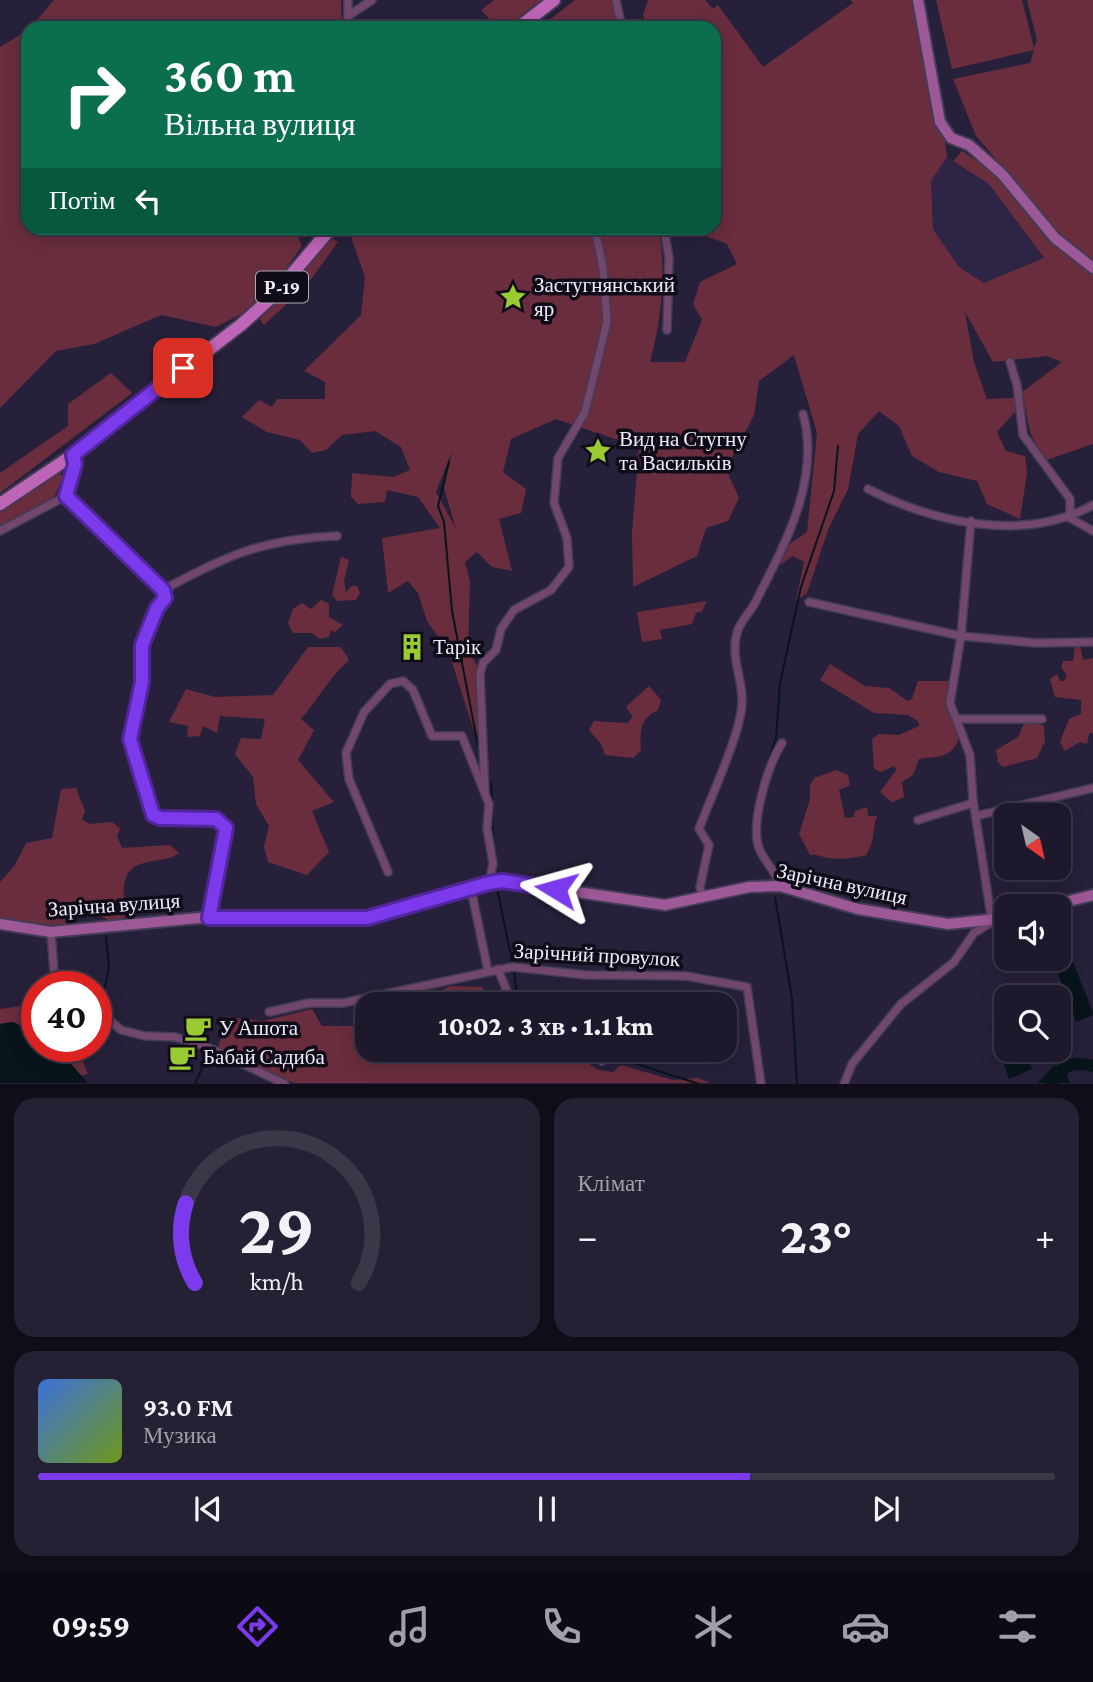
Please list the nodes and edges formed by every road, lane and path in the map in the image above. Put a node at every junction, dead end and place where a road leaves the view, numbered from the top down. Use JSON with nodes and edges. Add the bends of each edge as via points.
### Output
{"nodes":[{"id":1,"x":348,"y":0,"type":"edge"},
{"id":2,"x":372,"y":0,"type":"edge"},
{"id":3,"x":554,"y":0,"type":"edge"},
{"id":4,"x":616,"y":0,"type":"edge"},
{"id":5,"x":918,"y":0,"type":"edge"},
{"id":6,"x":348,"y":16,"type":"junction"},
{"id":7,"x":348,"y":21,"type":"edge"},
{"id":8,"x":527,"y":21,"type":"edge"},
{"id":9,"x":620,"y":21,"type":"edge"},
{"id":10,"x":325,"y":235,"type":"edge"},
{"id":11,"x":596,"y":235,"type":"edge"},
{"id":12,"x":665,"y":235,"type":"edge"},
{"id":13,"x":1093,"y":268,"type":"edge"},
{"id":14,"x":667,"y":330,"type":"dead end"},
{"id":15,"x":1010,"y":362,"type":"dead end"},
{"id":16,"x":803,"y":414,"type":"dead end"},
{"id":17,"x":73,"y":455,"type":"junction"},
{"id":18,"x":868,"y":489,"type":"dead end"},
{"id":19,"x":66,"y":496,"type":"junction"},
{"id":20,"x":0,"y":504,"type":"edge"},
{"id":21,"x":1093,"y":505,"type":"edge"},
{"id":22,"x":1070,"y":518,"type":"junction"},
{"id":23,"x":971,"y":520,"type":"junction"},
{"id":24,"x":0,"y":531,"type":"edge"},
{"id":25,"x":1093,"y":531,"type":"edge"},
{"id":26,"x":337,"y":536,"type":"dead end"},
{"id":27,"x":163,"y":590,"type":"junction"},
{"id":28,"x":809,"y":602,"type":"dead end"},
{"id":29,"x":961,"y":636,"type":"junction"},
{"id":30,"x":1093,"y":642,"type":"edge"},
{"id":31,"x":958,"y":719,"type":"junction"},
{"id":32,"x":1042,"y":719,"type":"dead end"},
{"id":33,"x":782,"y":743,"type":"dead end"},
{"id":34,"x":1093,"y":789,"type":"edge"},
{"id":35,"x":485,"y":794,"type":"junction"},
{"id":36,"x":974,"y":803,"type":"junction"},
{"id":37,"x":976,"y":816,"type":"junction"},
{"id":38,"x":918,"y":820,"type":"dead end"},
{"id":39,"x":388,"y":872,"type":"dead end"},
{"id":40,"x":489,"y":883,"type":"junction"},
{"id":41,"x":780,"y":886,"type":"junction"},
{"id":42,"x":471,"y":889,"type":"junction"},
{"id":43,"x":1093,"y":895,"type":"edge"},
{"id":44,"x":703,"y":899,"type":"junction"},
{"id":45,"x":1071,"y":900,"type":"edge"},
{"id":46,"x":209,"y":918,"type":"junction"},
{"id":47,"x":992,"y":922,"type":"junction"},
{"id":48,"x":0,"y":924,"type":"edge"},
{"id":49,"x":51,"y":932,"type":"junction"},
{"id":50,"x":498,"y":969,"type":"junction"},
{"id":51,"x":54,"y":971,"type":"edge"},
{"id":52,"x":488,"y":971,"type":"junction"},
{"id":53,"x":507,"y":992,"type":"edge"},
{"id":54,"x":269,"y":1012,"type":"dead end"},
{"id":55,"x":112,"y":1022,"type":"edge"},
{"id":56,"x":285,"y":1083,"type":"edge"},
{"id":57,"x":761,"y":1083,"type":"edge"},
{"id":58,"x":844,"y":1083,"type":"edge"}],
"edges":[{"from":1,"to":6,"type":"street"},
{"from":2,"to":6,"type":"street"},
{"from":3,"to":8,"type":"main road"},
{"from":4,"to":9,"type":"street"},
{"from":5,"to":13,"type":"street","via":[[940,122],[951,138],[969,145],[1002,174],[1055,238]]},
{"from":6,"to":7,"type":"street"},
{"from":10,"to":17,"type":"main road","number":"Р-19","via":[[275,294],[224,339]]},
{"from":11,"to":35,"type":"street","via":[[607,322],[585,412],[558,458],[554,503],[567,538],[569,567],[551,590],[514,610],[501,629],[496,650],[483,663]]},
{"from":12,"to":14,"type":"street"},
{"from":15,"to":22,"type":"street","via":[[1023,435],[1070,499]]},
{"from":16,"to":44,"type":"street","via":[[810,455],[789,536],[737,631],[735,654],[742,702],[699,829],[709,845],[700,887]]},
{"from":17,"to":19,"type":"street"},
{"from":17,"to":20,"type":"main road","number":"Р-19"},
{"from":18,"to":23,"type":"street","via":[[932,514]]},
{"from":19,"to":24,"type":"street"},
{"from":19,"to":27,"type":"street"},
{"from":21,"to":22,"type":"street"},
{"from":22,"to":23,"type":"street","via":[[1011,528]]},
{"from":22,"to":25,"type":"street"},
{"from":23,"to":29,"type":"street"},
{"from":26,"to":27,"type":"street","via":[[294,538],[232,554]]},
{"from":27,"to":46,"type":"street","via":[[165,598],[142,645],[142,682],[130,739],[153,815],[216,819],[226,828]]},
{"from":28,"to":29,"type":"street"},
{"from":29,"to":30,"type":"street","via":[[1036,643]]},
{"from":29,"to":31,"type":"street","via":[[950,703]]},
{"from":31,"to":32,"type":"street"},
{"from":31,"to":36,"type":"street","via":[[970,755]]},
{"from":33,"to":41,"type":"street","via":[[771,760],[756,830],[758,846]]},
{"from":34,"to":37,"type":"street"},
{"from":35,"to":39,"type":"street","via":[[462,736],[432,736],[413,690],[403,681],[390,684],[364,712],[346,753],[349,779]]},
{"from":35,"to":40,"type":"street","via":[[493,864]]},
{"from":36,"to":37,"type":"street"},
{"from":36,"to":38,"type":"street"},
{"from":37,"to":47,"type":"street"},
{"from":40,"to":42,"type":"street","name":"Зарічна вулиця"},
{"from":40,"to":44,"type":"street","name":"Зарічна вулиця","via":[[502,881],[664,905]]},
{"from":41,"to":44,"type":"street","name":"Зарічна вулиця","via":[[749,887]]},
{"from":41,"to":47,"type":"street","name":"Зарічна вулиця","via":[[858,909],[935,922]]},
{"from":42,"to":46,"type":"street","name":"Зарічна вулиця","via":[[367,918]]},
{"from":42,"to":52,"type":"street"},
{"from":43,"to":45,"type":"street"},
{"from":46,"to":49,"type":"street","name":"Зарічна вулиця"},
{"from":47,"to":58,"type":"street","via":[[974,933],[954,962],[901,1004],[852,1064]]},
{"from":48,"to":49,"type":"street","name":"Зарічна вулиця"},
{"from":49,"to":51,"type":"street"},
{"from":50,"to":52,"type":"street","name":"Зарічний провулок"},
{"from":50,"to":53,"type":"street"},
{"from":50,"to":57,"type":"street","name":"Зарічний провулок","via":[[686,976],[747,988]]},
{"from":52,"to":54,"type":"street","name":"Зарічний провулок","via":[[343,1003],[309,1003]]},
{"from":55,"to":56,"type":"street","via":[[121,1030],[205,1046]]}]}
